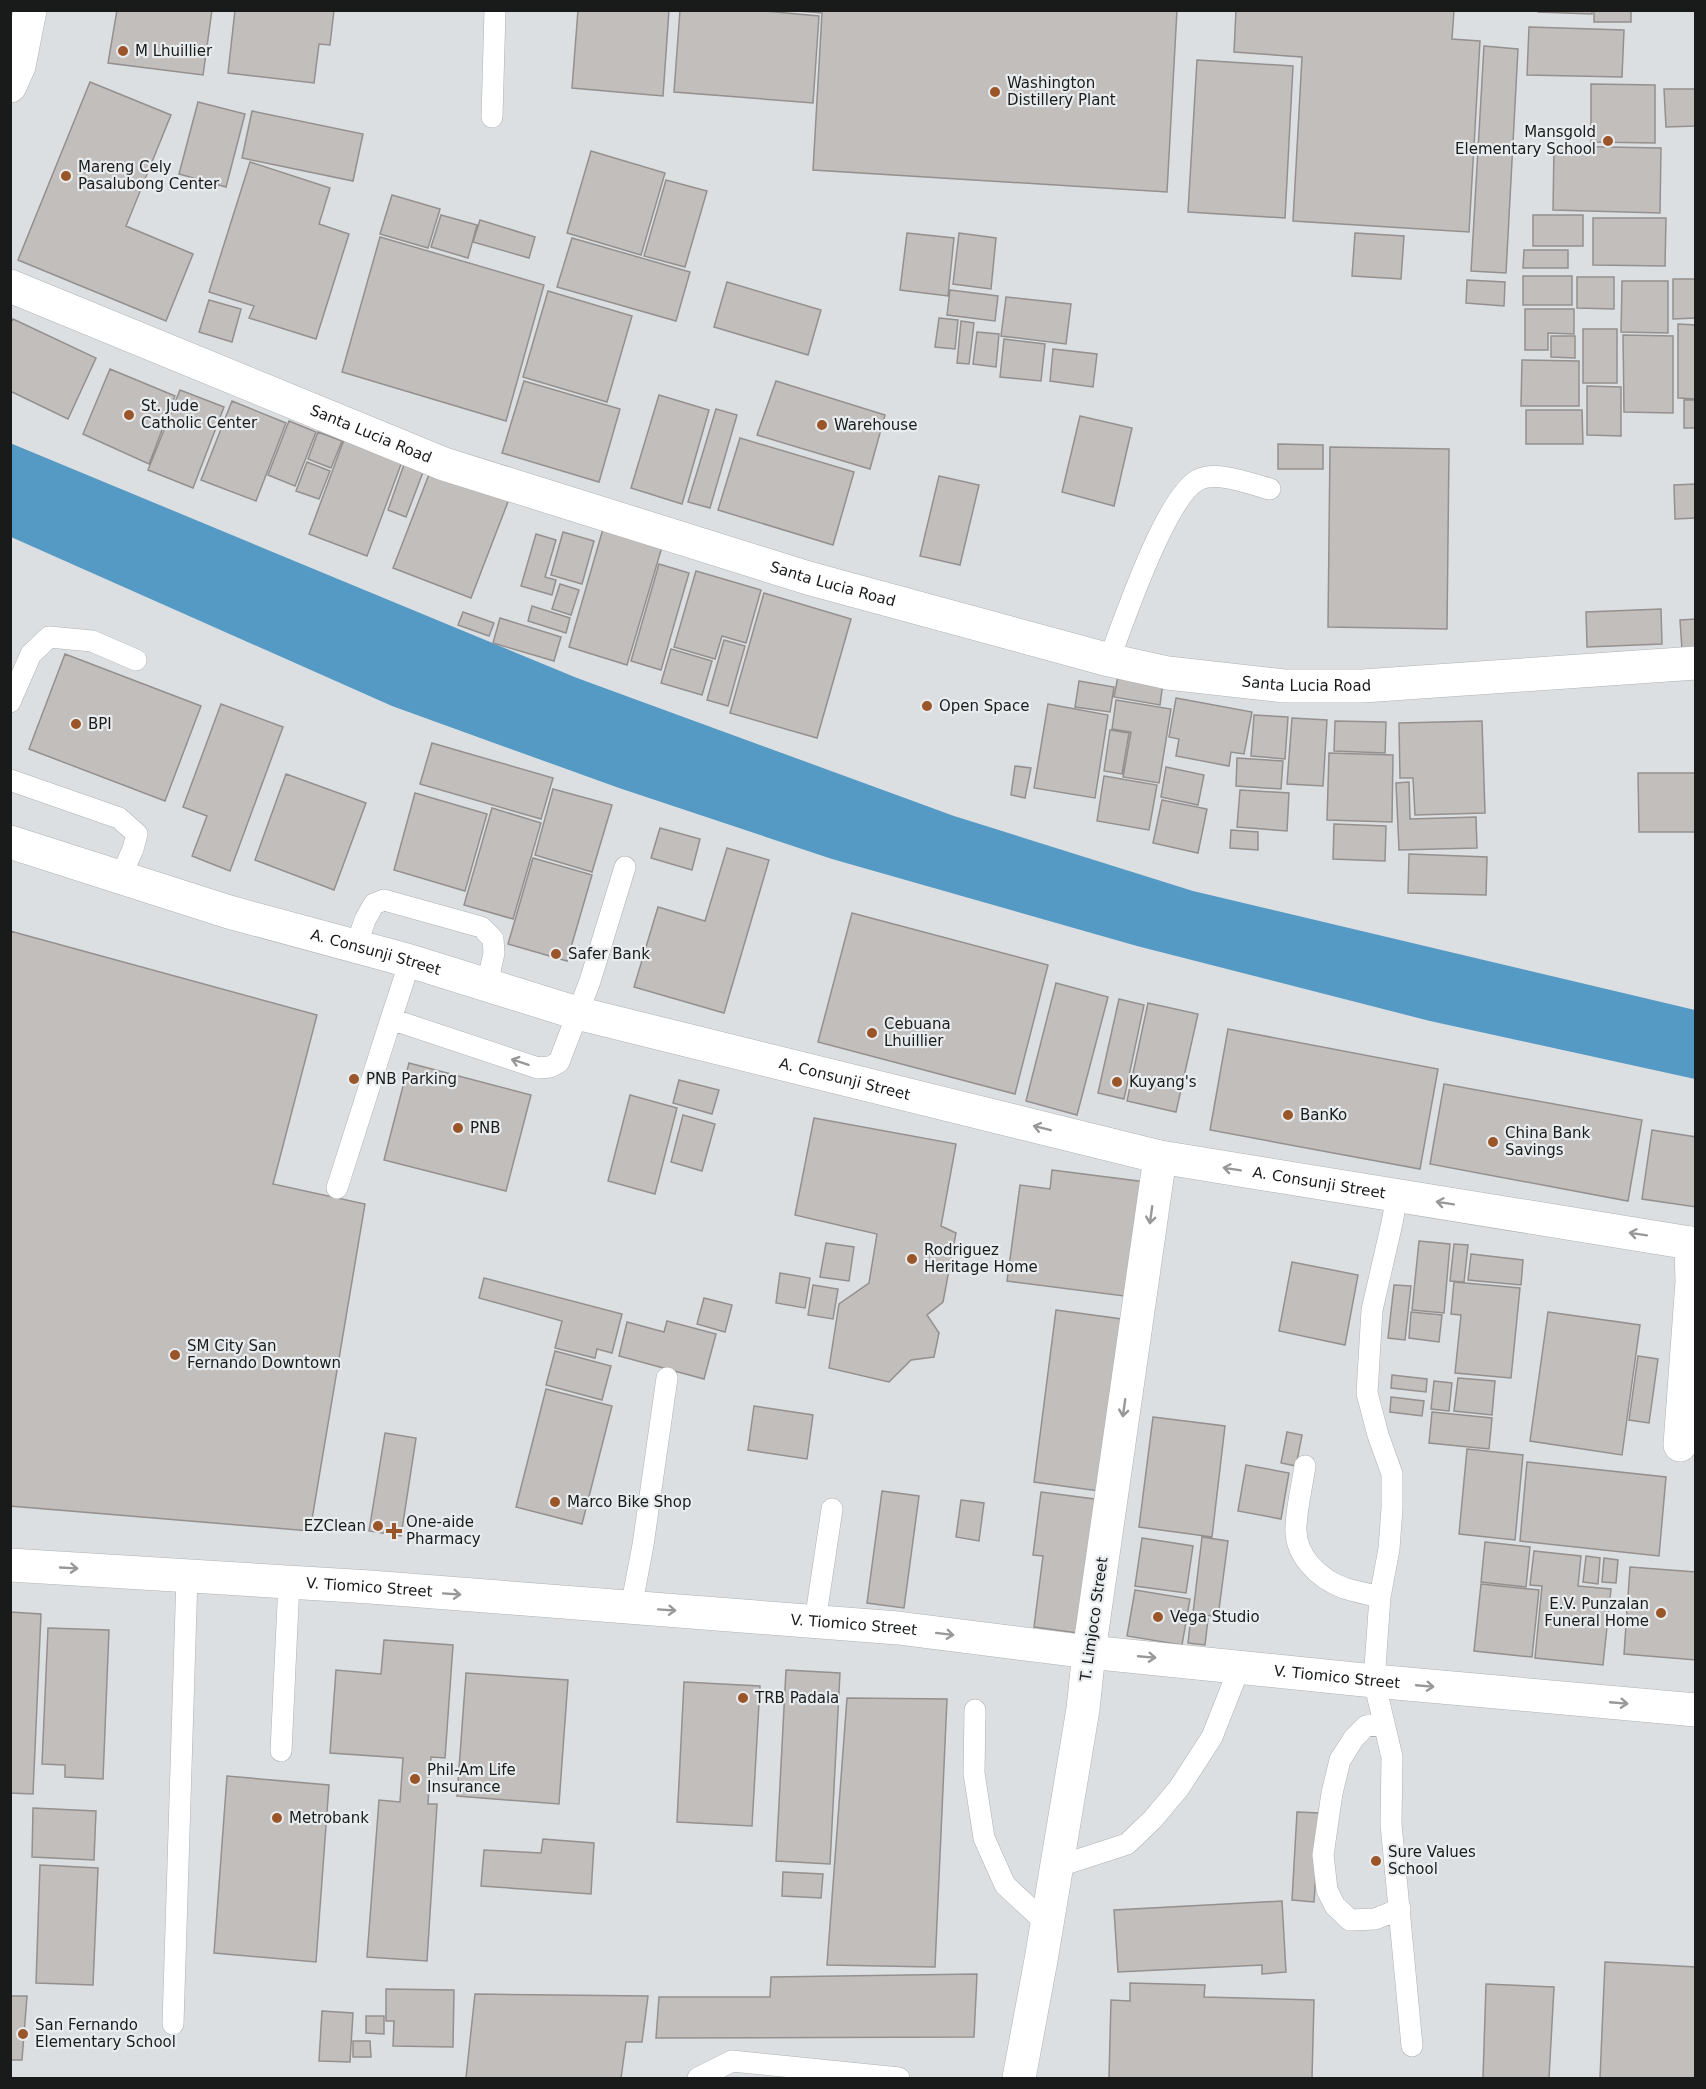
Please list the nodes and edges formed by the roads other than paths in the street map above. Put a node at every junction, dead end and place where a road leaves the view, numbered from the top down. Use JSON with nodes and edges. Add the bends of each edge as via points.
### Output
{"nodes":[{"id":1,"x":30,"y":10,"type":"edge"},
{"id":2,"x":495,"y":10,"type":"edge"},
{"id":3,"x":10,"y":86,"type":"edge"},
{"id":4,"x":492,"y":117,"type":"dead end"},
{"id":5,"x":10,"y":286,"type":"edge"},
{"id":6,"x":1270,"y":489,"type":"dead end"},
{"id":7,"x":136,"y":660,"type":"dead end"},
{"id":8,"x":1109,"y":660,"type":"junction"},
{"id":9,"x":1695,"y":663,"type":"edge"},
{"id":10,"x":10,"y":702,"type":"edge"},
{"id":11,"x":10,"y":780,"type":"edge"},
{"id":12,"x":10,"y":842,"type":"edge"},
{"id":13,"x":625,"y":867,"type":"dead end"},
{"id":14,"x":120,"y":878,"type":"junction"},
{"id":15,"x":356,"y":946,"type":"junction"},
{"id":16,"x":410,"y":961,"type":"junction"},
{"id":17,"x":487,"y":984,"type":"junction"},
{"id":18,"x":577,"y":1013,"type":"junction"},
{"id":19,"x":391,"y":1019,"type":"junction"},
{"id":20,"x":1160,"y":1157,"type":"junction"},
{"id":21,"x":337,"y":1188,"type":"dead end"},
{"id":22,"x":1397,"y":1195,"type":"junction"},
{"id":23,"x":1693,"y":1243,"type":"edge"},
{"id":24,"x":667,"y":1378,"type":"dead end"},
{"id":25,"x":1680,"y":1445,"type":"dead end"},
{"id":26,"x":1305,"y":1466,"type":"dead end"},
{"id":27,"x":831,"y":1509,"type":"dead end"},
{"id":28,"x":10,"y":1565,"type":"edge"},
{"id":29,"x":187,"y":1576,"type":"junction"},
{"id":30,"x":289,"y":1582,"type":"junction"},
{"id":31,"x":1380,"y":1597,"type":"junction"},
{"id":32,"x":632,"y":1608,"type":"junction"},
{"id":33,"x":815,"y":1622,"type":"junction"},
{"id":34,"x":1089,"y":1652,"type":"junction"},
{"id":35,"x":1240,"y":1666,"type":"junction"},
{"id":36,"x":1374,"y":1681,"type":"junction"},
{"id":37,"x":975,"y":1710,"type":"dead end"},
{"id":38,"x":1695,"y":1710,"type":"edge"},
{"id":39,"x":1383,"y":1724,"type":"junction"},
{"id":40,"x":281,"y":1751,"type":"dead end"},
{"id":41,"x":1056,"y":1867,"type":"junction"},
{"id":42,"x":1400,"y":1909,"type":"junction"},
{"id":43,"x":1047,"y":1924,"type":"junction"},
{"id":44,"x":173,"y":2024,"type":"dead end"},
{"id":45,"x":1412,"y":2046,"type":"dead end"},
{"id":46,"x":698,"y":2079,"type":"edge"},
{"id":47,"x":899,"y":2079,"type":"edge"},
{"id":48,"x":1018,"y":2079,"type":"edge"}],
"edges":[{"from":1,"to":3,"type":"main road","via":[[19,66]]},
{"from":2,"to":4,"type":"lane"},
{"from":5,"to":8,"type":"main road","name":"Santa Lucia Road","via":[[444,464],[808,579]]},
{"from":6,"to":8,"type":"lane","via":[[1223,476],[1198,479],[1178,500],[1150,555]]},
{"from":7,"to":10,"type":"lane","via":[[92,641],[49,637],[31,654]]},
{"from":8,"to":9,"type":"main road","name":"Santa Lucia Road","via":[[1168,673],[1295,686],[1363,686]]},
{"from":11,"to":14,"type":"lane","via":[[120,818],[137,834],[137,840]]},
{"from":12,"to":14,"type":"main road","name":"A. Consunji Street"},
{"from":13,"to":18,"type":"lane"},
{"from":14,"to":15,"type":"main road","name":"A. Consunji Street"},
{"from":15,"to":16,"type":"main road","name":"A. Consunji Street"},
{"from":15,"to":17,"type":"lane","via":[[374,904],[384,900],[481,927],[493,939]]},
{"from":16,"to":17,"type":"main road","name":"A. Consunji Street"},
{"from":16,"to":19,"type":"lane"},
{"from":17,"to":18,"type":"main road","name":"A. Consunji Street"},
{"from":18,"to":19,"type":"lane","one_way":true,"via":[[559,1062],[538,1068]]},
{"from":20,"to":18,"type":"main road","name":"A. Consunji Street","one_way":true},
{"from":19,"to":21,"type":"lane"},
{"from":22,"to":20,"type":"main road","name":"A. Consunji Street","one_way":true},
{"from":20,"to":34,"type":"main road","name":"T. Limjoco Street","one_way":true},
{"from":23,"to":22,"type":"main road","name":"A. Consunji Street","one_way":true},
{"from":22,"to":31,"type":"lane","via":[[1372,1310],[1367,1393],[1392,1474],[1389,1549]]},
{"from":23,"to":25,"type":"main road"},
{"from":24,"to":32,"type":"lane"},
{"from":26,"to":31,"type":"lane","via":[[1296,1528],[1303,1556],[1314,1570],[1343,1587]]},
{"from":27,"to":33,"type":"lane"},
{"from":28,"to":29,"type":"main road","name":"V. Tiomico Street","one_way":true},
{"from":29,"to":30,"type":"main road","name":"V. Tiomico Street"},
{"from":29,"to":44,"type":"lane"},
{"from":30,"to":32,"type":"main road","name":"V. Tiomico Street","one_way":true},
{"from":30,"to":40,"type":"lane"},
{"from":31,"to":36,"type":"lane"},
{"from":32,"to":33,"type":"main road","name":"V. Tiomico Street","one_way":true},
{"from":33,"to":34,"type":"main road","name":"V. Tiomico Street","one_way":true,"via":[[898,1628]]},
{"from":34,"to":35,"type":"main road","name":"V. Tiomico Street","one_way":true},
{"from":34,"to":41,"type":"main road","name":"T. Limjoco Street"},
{"from":35,"to":36,"type":"main road","name":"V. Tiomico Street"},
{"from":35,"to":41,"type":"lane","via":[[1212,1737],[1153,1819],[1127,1844]]},
{"from":36,"to":38,"type":"main road","name":"V. Tiomico Street","one_way":true},
{"from":36,"to":39,"type":"lane"},
{"from":37,"to":43,"type":"lane","via":[[974,1773],[984,1838],[1005,1885]]},
{"from":39,"to":42,"type":"lane","via":[[1392,1757],[1392,1824]]},
{"from":39,"to":42,"type":"lane","via":[[1366,1726],[1340,1760],[1323,1855],[1327,1890],[1335,1906],[1350,1920],[1376,1919]]},
{"from":41,"to":43,"type":"main road","name":"T. Limjoco Street"},
{"from":42,"to":45,"type":"lane"},
{"from":43,"to":48,"type":"main road","name":"T. Limjoco Street"},
{"from":46,"to":47,"type":"lane","via":[[732,2061]]}]}
